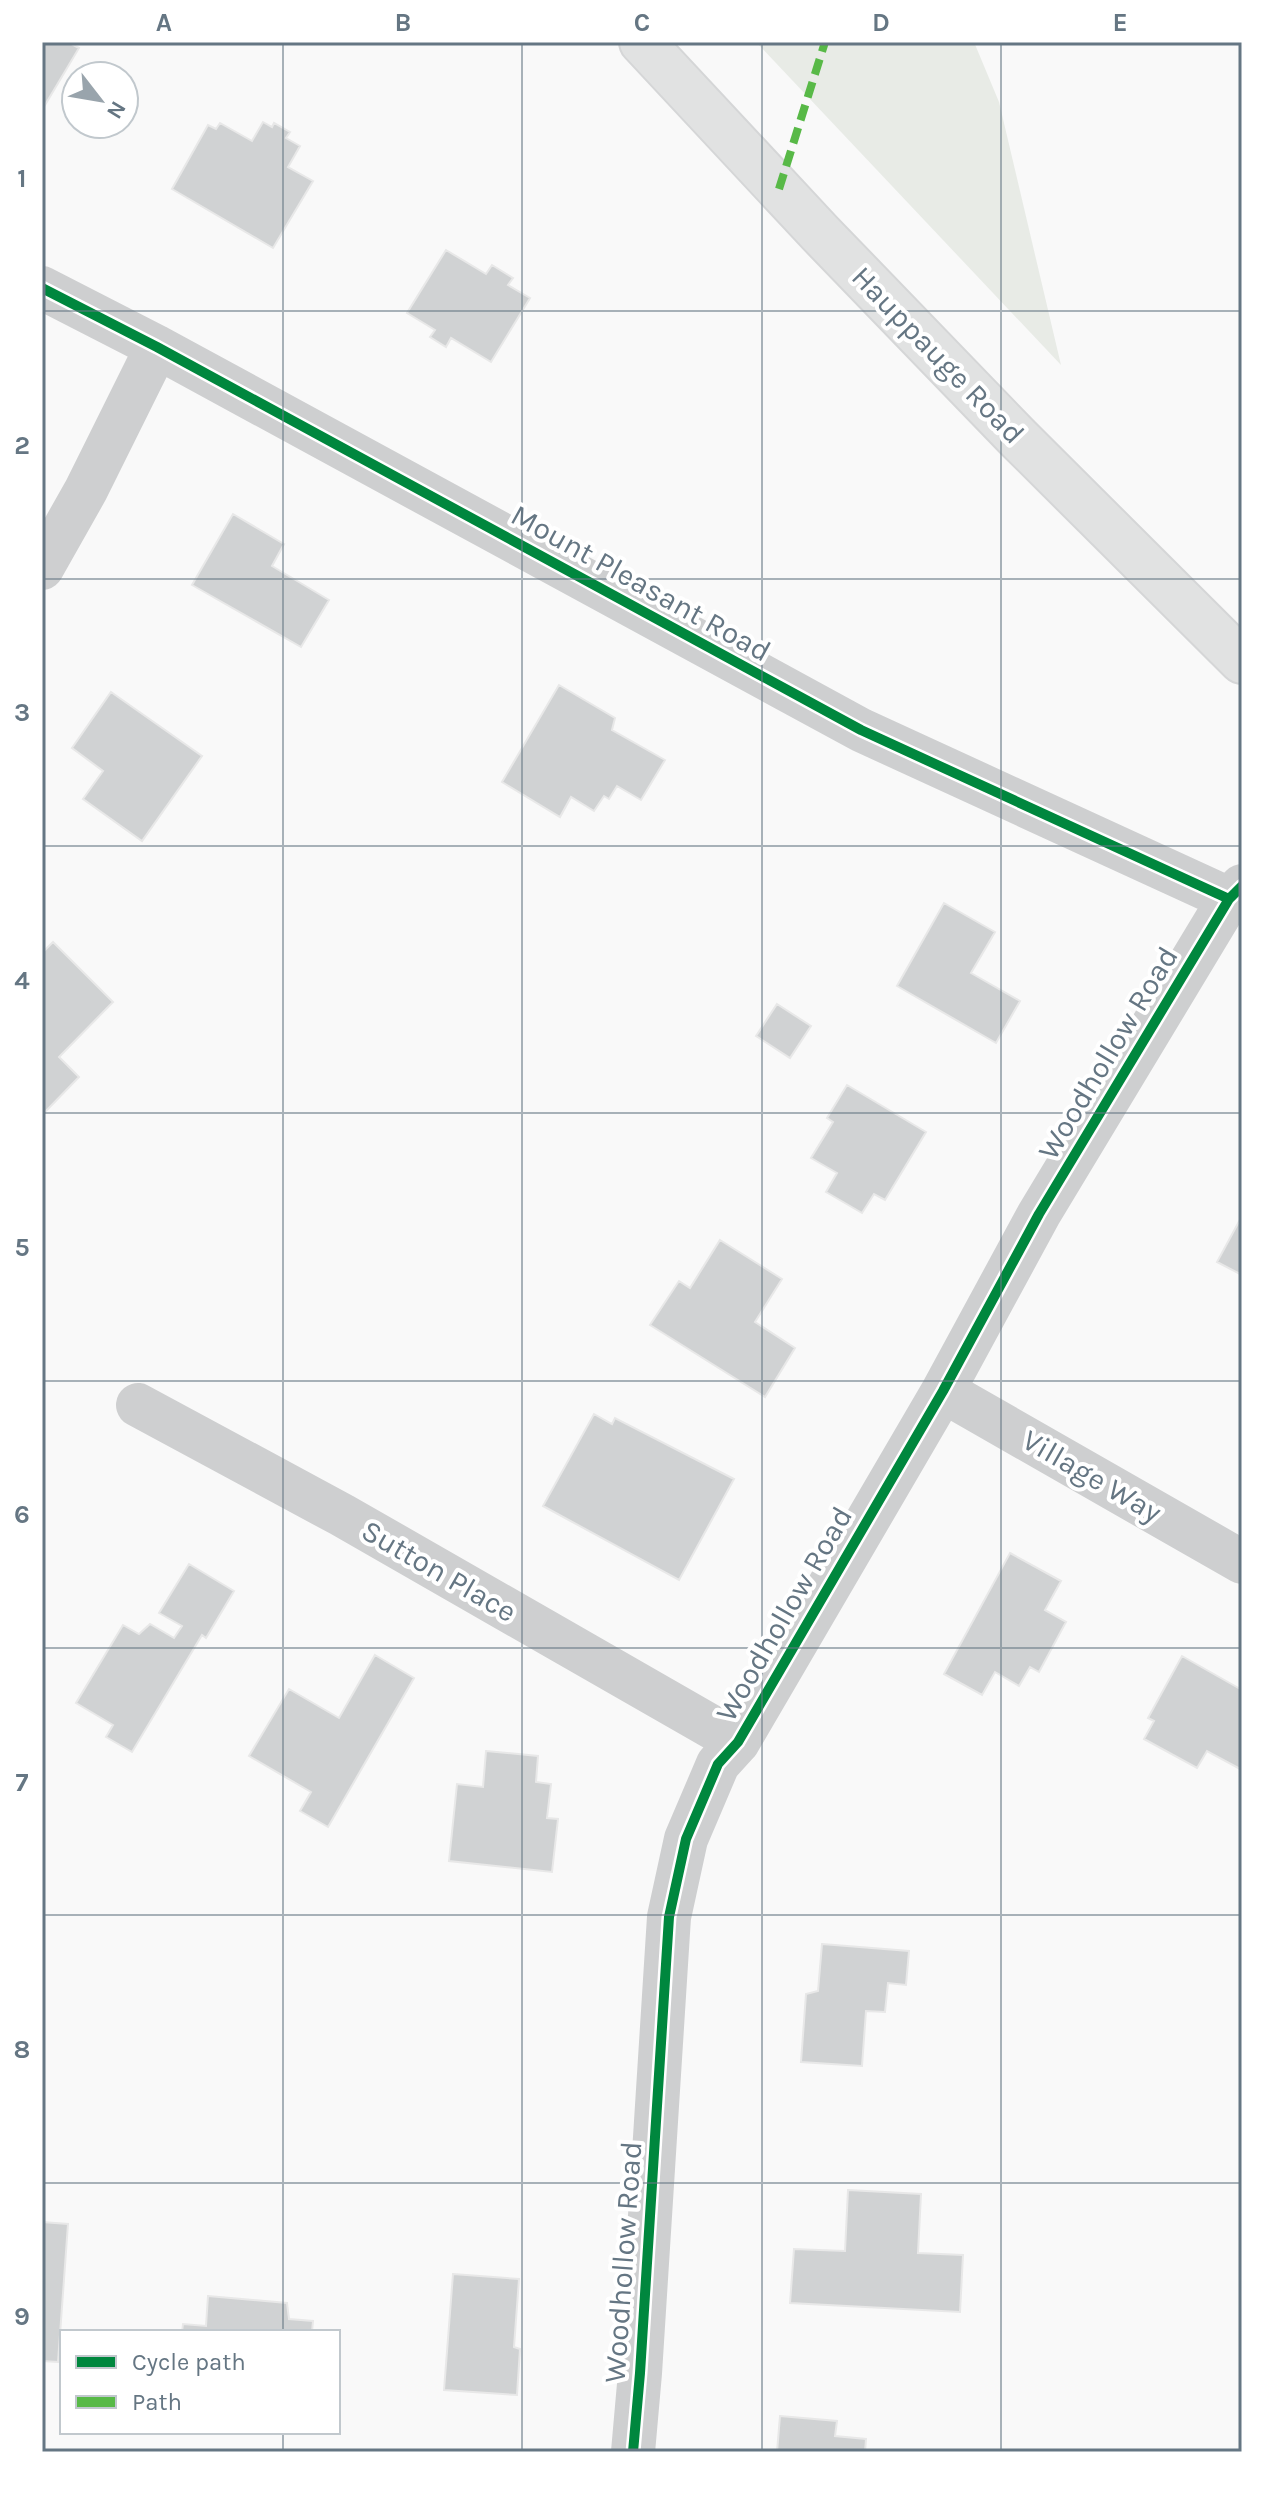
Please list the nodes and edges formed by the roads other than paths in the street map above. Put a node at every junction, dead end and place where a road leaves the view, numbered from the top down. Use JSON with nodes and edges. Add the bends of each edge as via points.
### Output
{"nodes":[{"id":1,"x":642,"y":42,"type":"edge"},
{"id":2,"x":42,"y":288,"type":"edge"},
{"id":3,"x":157,"y":347,"type":"junction"},
{"id":4,"x":42,"y":568,"type":"edge"},
{"id":5,"x":1242,"y":661,"type":"edge"},
{"id":6,"x":1235,"y":892,"type":"edge"},
{"id":7,"x":943,"y":1391,"type":"junction"},
{"id":8,"x":138,"y":1405,"type":"dead end"},
{"id":9,"x":1242,"y":1562,"type":"edge"},
{"id":10,"x":738,"y":1742,"type":"junction"},
{"id":11,"x":633,"y":2452,"type":"edge"}],
"edges":[{"from":1,"to":5,"type":"main road","name":"Hauppauge Road","via":[[1018,438]]},
{"from":2,"to":3,"type":"street","name":"Mount Pleasant Road"},
{"from":3,"to":4,"type":"street"},
{"from":3,"to":6,"type":"street","name":"Mount Pleasant Road","via":[[861,730]]},
{"from":6,"to":7,"type":"street","name":"Woodhollow Road","via":[[1039,1214]]},
{"from":7,"to":9,"type":"street","name":"Village Way"},
{"from":7,"to":10,"type":"street","name":"Woodhollow Road"},
{"from":8,"to":10,"type":"street","name":"Sutton Place"},
{"from":10,"to":11,"type":"street","name":"Woodhollow Road","via":[[718,1764],[686,1839],[669,1917]]}]}
